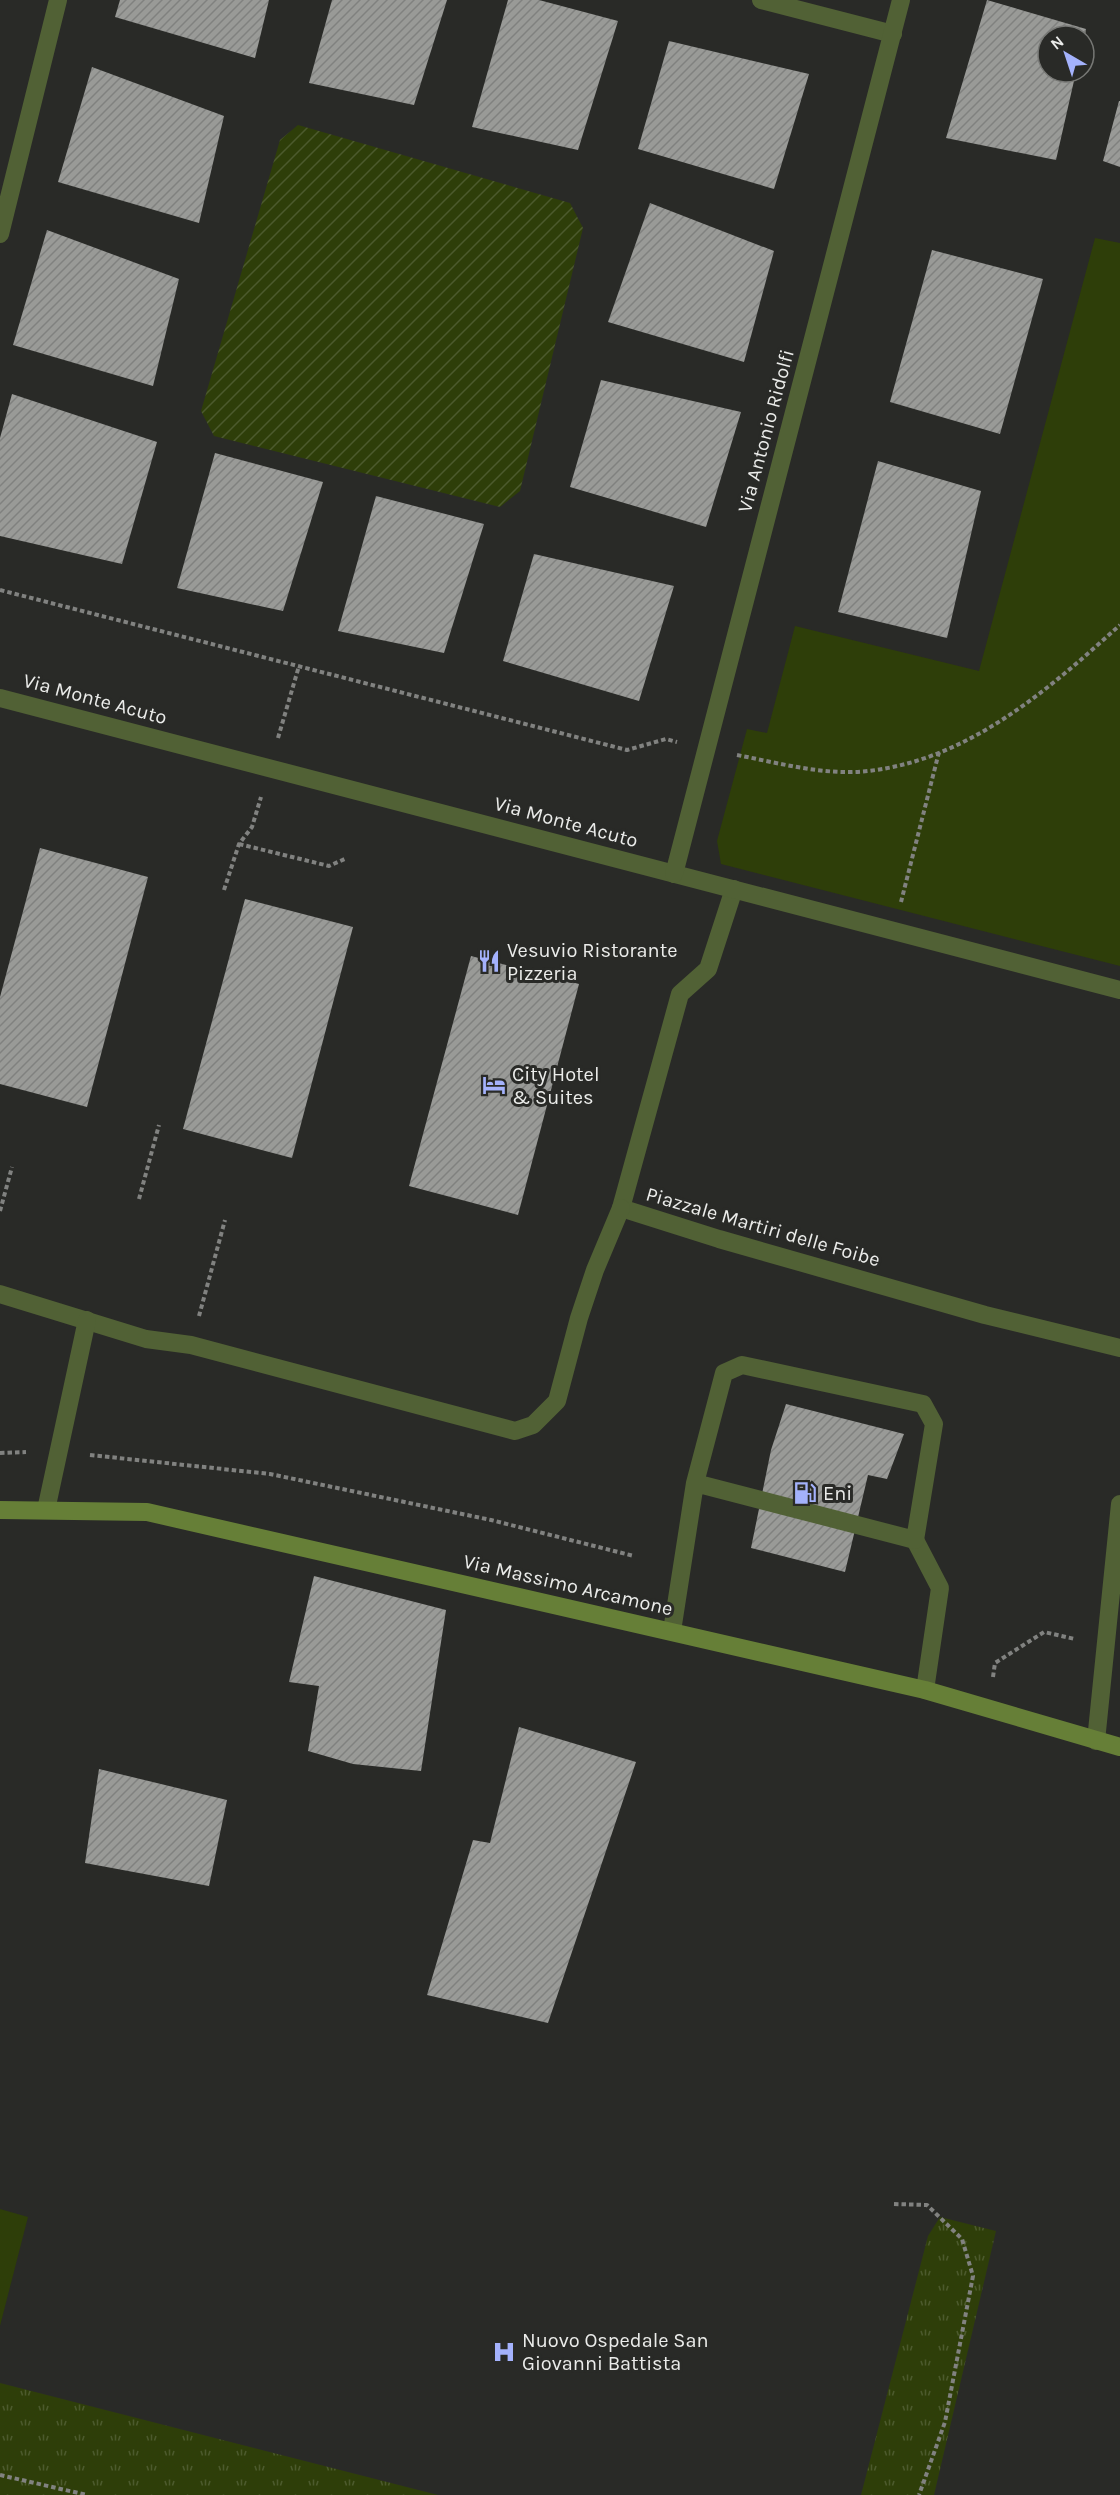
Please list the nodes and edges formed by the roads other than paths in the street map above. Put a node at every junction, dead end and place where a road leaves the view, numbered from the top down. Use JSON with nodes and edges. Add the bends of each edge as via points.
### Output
{"nodes":[{"id":1,"x":58,"y":0,"type":"edge"},
{"id":2,"x":761,"y":0,"type":"edge"},
{"id":3,"x":901,"y":0,"type":"edge"},
{"id":4,"x":893,"y":34,"type":"junction"},
{"id":5,"x":0,"y":234,"type":"edge"},
{"id":6,"x":0,"y":698,"type":"edge"},
{"id":7,"x":674,"y":874,"type":"junction"},
{"id":8,"x":734,"y":889,"type":"junction"},
{"id":9,"x":1120,"y":990,"type":"edge"},
{"id":10,"x":621,"y":1208,"type":"junction"},
{"id":11,"x":0,"y":1294,"type":"edge"},
{"id":12,"x":87,"y":1320,"type":"junction"},
{"id":13,"x":1120,"y":1348,"type":"edge"},
{"id":14,"x":695,"y":1483,"type":"junction"},
{"id":15,"x":1120,"y":1504,"type":"edge"},
{"id":16,"x":0,"y":1510,"type":"edge"},
{"id":17,"x":46,"y":1510,"type":"junction"},
{"id":18,"x":915,"y":1540,"type":"junction"},
{"id":19,"x":672,"y":1631,"type":"junction"},
{"id":20,"x":925,"y":1690,"type":"junction"},
{"id":21,"x":1096,"y":1741,"type":"junction"},
{"id":22,"x":1120,"y":1747,"type":"edge"}],
"edges":[{"from":1,"to":5,"type":"street"},
{"from":2,"to":4,"type":"street"},
{"from":3,"to":4,"type":"street","name":"Via Antonio Ridolfi"},
{"from":4,"to":7,"type":"street","name":"Via Antonio Ridolfi"},
{"from":6,"to":7,"type":"street","name":"Via Monte Acuto"},
{"from":7,"to":8,"type":"street","name":"Via Monte Acuto"},
{"from":8,"to":9,"type":"street","name":"Via Monte Acuto"},
{"from":8,"to":10,"type":"street","name":"Piazzale Martiri delle Foibe","via":[[708,969],[680,994]]},
{"from":10,"to":12,"type":"street","via":[[579,1318],[557,1401],[532,1425],[515,1431],[191,1345],[146,1339]]},
{"from":10,"to":13,"type":"street","name":"Piazzale Martiri delle Foibe","via":[[941,1302]]},
{"from":11,"to":12,"type":"street"},
{"from":12,"to":17,"type":"street"},
{"from":14,"to":18,"type":"street"},
{"from":14,"to":18,"type":"street","via":[[724,1373],[742,1365],[923,1404],[934,1424]]},
{"from":14,"to":19,"type":"street"},
{"from":15,"to":21,"type":"street"},
{"from":16,"to":17,"type":"main road","name":"Via Massimo Arcamone"},
{"from":17,"to":19,"type":"main road","name":"Via Massimo Arcamone","via":[[147,1512]]},
{"from":18,"to":20,"type":"street","via":[[940,1588]]},
{"from":19,"to":20,"type":"main road","name":"Via Massimo Arcamone"},
{"from":20,"to":21,"type":"main road","name":"Via Massimo Arcamone"},
{"from":21,"to":22,"type":"main road","name":"Via Massimo Arcamone"}]}
